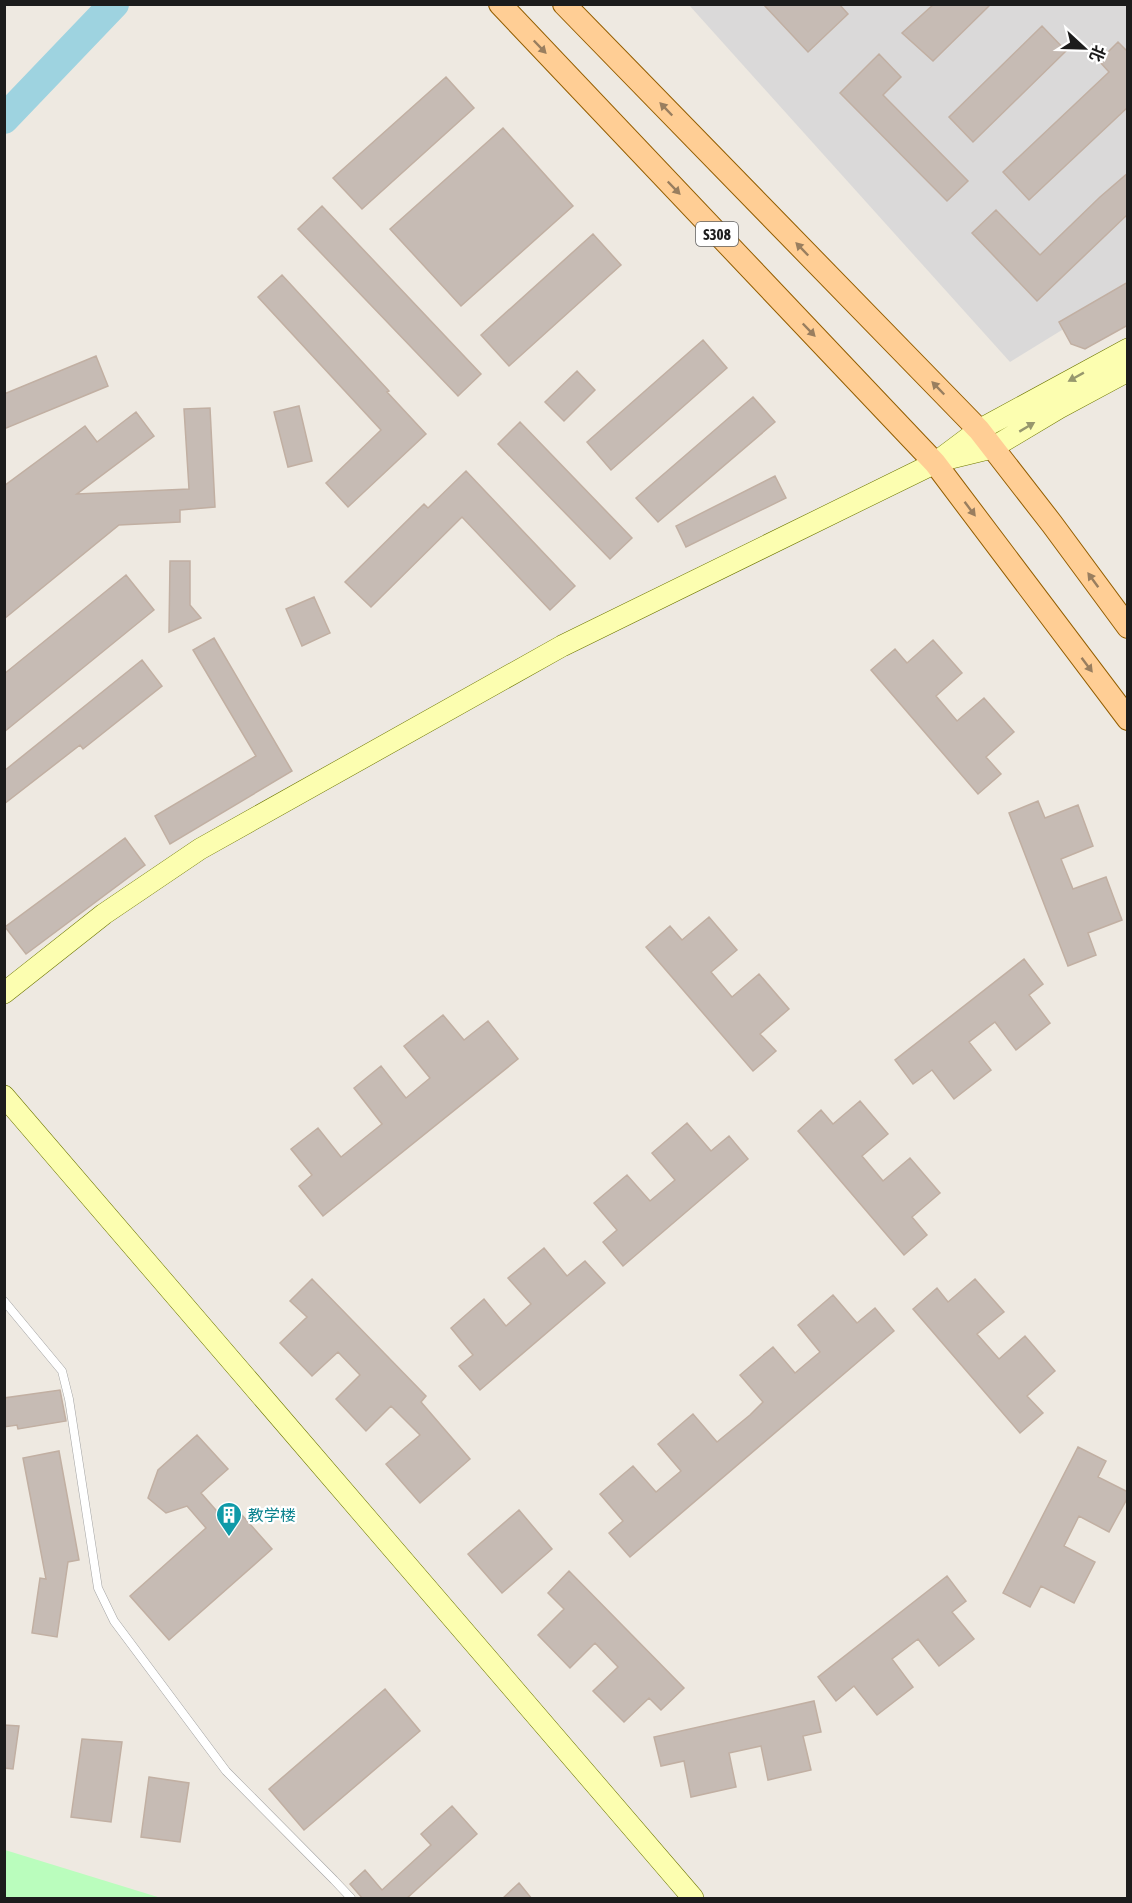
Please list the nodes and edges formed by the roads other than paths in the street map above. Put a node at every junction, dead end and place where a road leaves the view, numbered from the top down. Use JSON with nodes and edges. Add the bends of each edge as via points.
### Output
{"nodes":[{"id":1,"x":500,"y":4,"type":"edge"},
{"id":2,"x":564,"y":4,"type":"edge"},
{"id":3,"x":1128,"y":349,"type":"edge"},
{"id":4,"x":1128,"y":371,"type":"edge"},
{"id":5,"x":986,"y":439,"type":"junction"},
{"id":6,"x":935,"y":463,"type":"junction"},
{"id":7,"x":1128,"y":627,"type":"edge"},
{"id":8,"x":1128,"y":719,"type":"edge"},
{"id":9,"x":4,"y":993,"type":"edge"},
{"id":10,"x":4,"y":1096,"type":"edge"},
{"id":11,"x":4,"y":1301,"type":"edge"},
{"id":12,"x":351,"y":1899,"type":"edge"},
{"id":13,"x":693,"y":1899,"type":"edge"}],
"edges":[{"from":1,"to":6,"type":"main road","number":"S308","one_way":true},
{"from":5,"to":2,"type":"main road","one_way":true},
{"from":3,"to":5,"type":"street","one_way":true},
{"from":5,"to":4,"type":"street","one_way":true,"via":[[1059,408]]},
{"from":5,"to":6,"type":"street"},
{"from":7,"to":5,"type":"main road","one_way":true},
{"from":6,"to":8,"type":"main road","number":"S308","one_way":true},
{"from":6,"to":9,"type":"street","via":[[562,646],[200,849],[104,914]]},
{"from":10,"to":13,"type":"street"},
{"from":11,"to":12,"type":"lane","via":[[62,1371],[98,1588],[114,1621],[226,1771]]}]}
